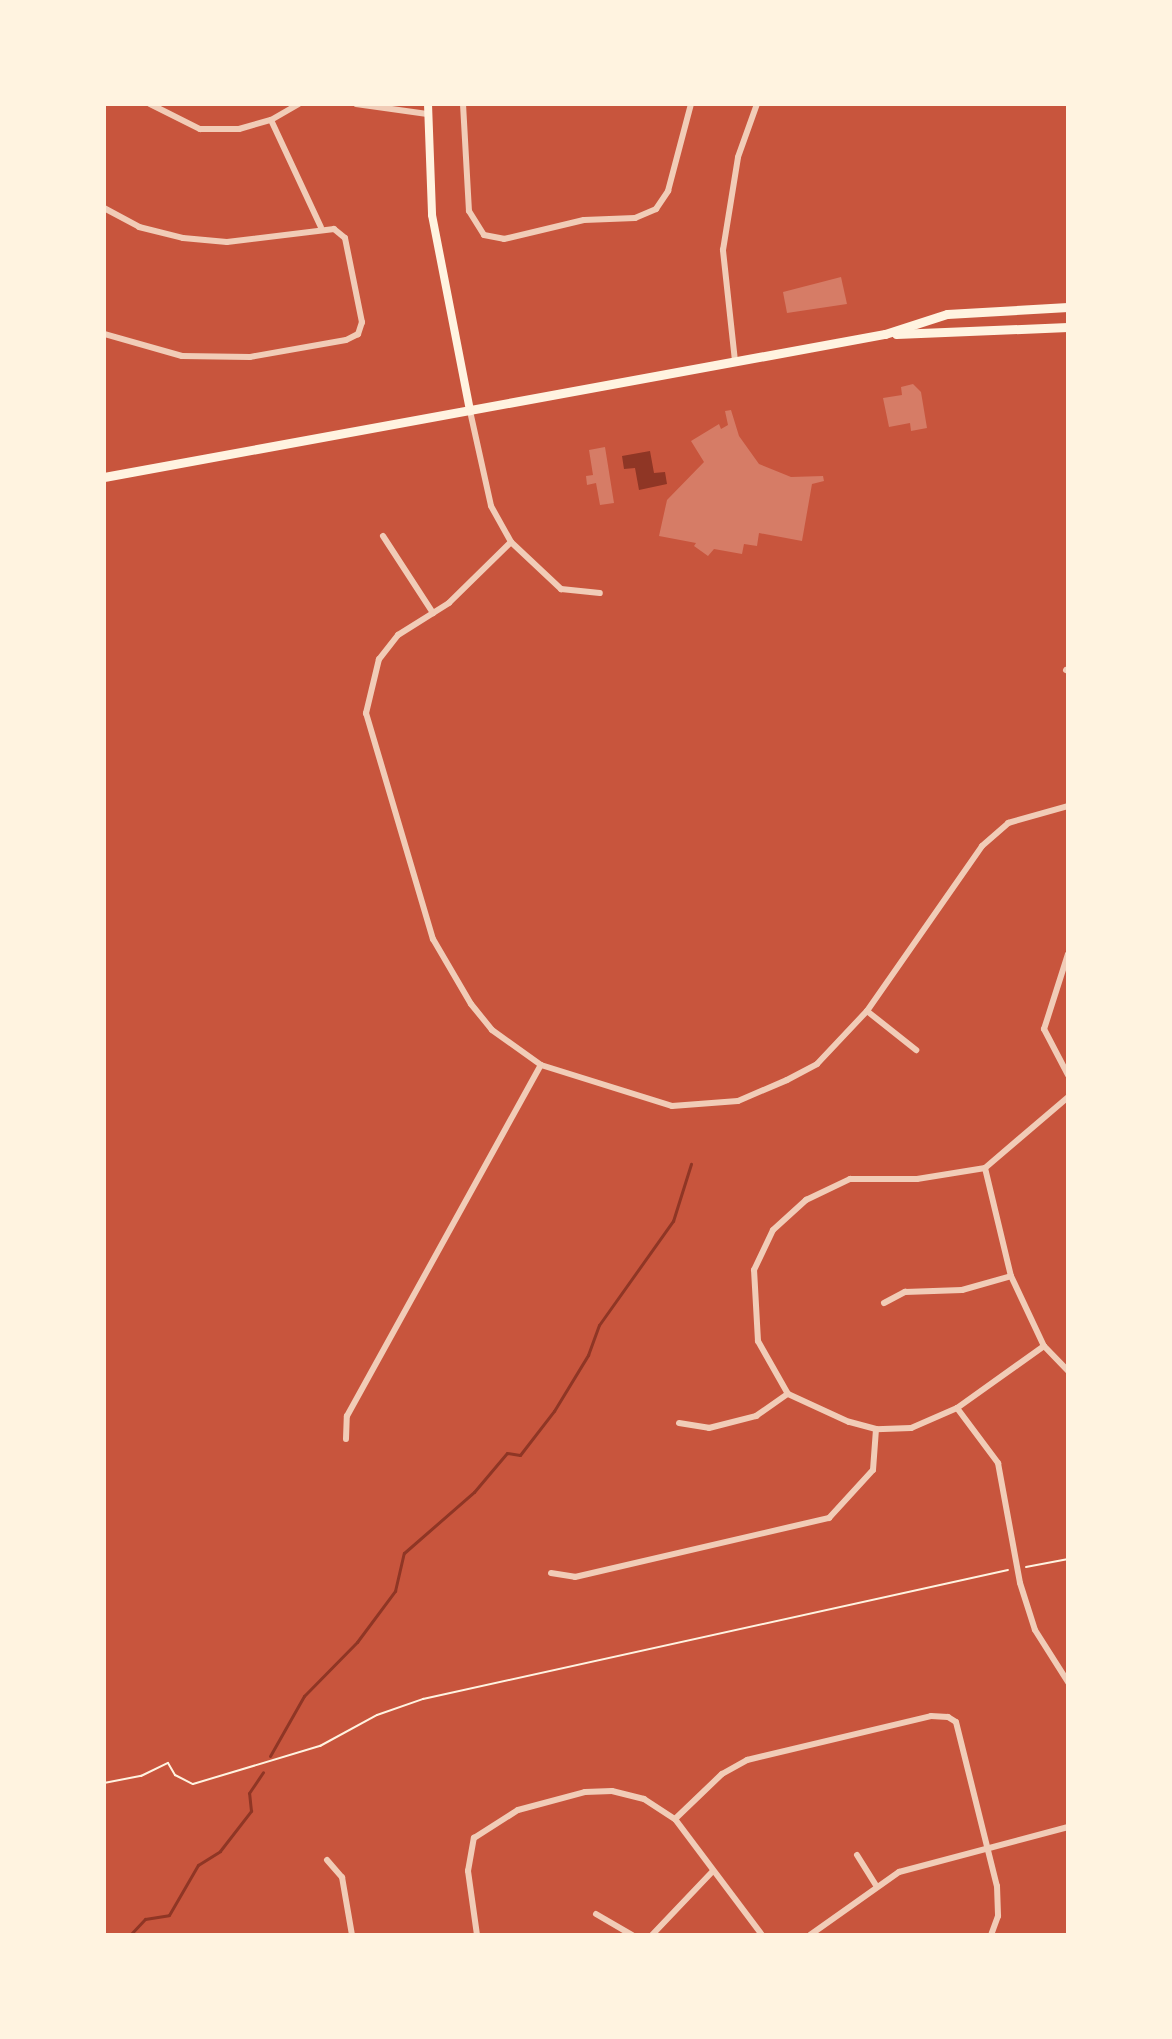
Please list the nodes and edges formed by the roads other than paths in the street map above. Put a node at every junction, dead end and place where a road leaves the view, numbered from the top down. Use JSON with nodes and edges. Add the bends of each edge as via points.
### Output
{"nodes":[{"id":1,"x":150,"y":104,"type":"edge"},
{"id":2,"x":299,"y":104,"type":"edge"},
{"id":3,"x":356,"y":104,"type":"edge"},
{"id":4,"x":428,"y":104,"type":"edge"},
{"id":5,"x":463,"y":104,"type":"edge"},
{"id":6,"x":691,"y":104,"type":"edge"},
{"id":7,"x":757,"y":104,"type":"edge"},
{"id":8,"x":427,"y":114,"type":"junction"},
{"id":9,"x":271,"y":120,"type":"junction"},
{"id":10,"x":104,"y":208,"type":"edge"},
{"id":11,"x":321,"y":227,"type":"junction"},
{"id":12,"x":1068,"y":307,"type":"edge"},
{"id":13,"x":1068,"y":327,"type":"edge"},
{"id":14,"x":104,"y":334,"type":"edge"},
{"id":15,"x":885,"y":334,"type":"junction"},
{"id":16,"x":735,"y":361,"type":"junction"},
{"id":17,"x":470,"y":411,"type":"junction"},
{"id":18,"x":104,"y":477,"type":"edge"},
{"id":19,"x":383,"y":536,"type":"dead end"},
{"id":20,"x":511,"y":542,"type":"junction"},
{"id":21,"x":600,"y":593,"type":"dead end"},
{"id":22,"x":433,"y":613,"type":"junction"},
{"id":23,"x":1068,"y":806,"type":"edge"},
{"id":24,"x":1068,"y":954,"type":"edge"},
{"id":25,"x":867,"y":1011,"type":"junction"},
{"id":26,"x":916,"y":1050,"type":"dead end"},
{"id":27,"x":541,"y":1065,"type":"junction"},
{"id":28,"x":1068,"y":1075,"type":"edge"},
{"id":29,"x":1068,"y":1097,"type":"edge"},
{"id":30,"x":985,"y":1168,"type":"junction"},
{"id":31,"x":1011,"y":1276,"type":"junction"},
{"id":32,"x":884,"y":1303,"type":"dead end"},
{"id":33,"x":1044,"y":1346,"type":"junction"},
{"id":34,"x":1068,"y":1371,"type":"edge"},
{"id":35,"x":788,"y":1394,"type":"junction"},
{"id":36,"x":957,"y":1408,"type":"junction"},
{"id":37,"x":679,"y":1423,"type":"dead end"},
{"id":38,"x":876,"y":1429,"type":"junction"},
{"id":39,"x":346,"y":1439,"type":"dead end"},
{"id":40,"x":551,"y":1573,"type":"dead end"},
{"id":41,"x":1068,"y":1682,"type":"edge"},
{"id":42,"x":675,"y":1819,"type":"junction"},
{"id":43,"x":1068,"y":1827,"type":"edge"},
{"id":44,"x":988,"y":1846,"type":"junction"},
{"id":45,"x":857,"y":1855,"type":"dead end"},
{"id":46,"x":327,"y":1860,"type":"dead end"},
{"id":47,"x":713,"y":1871,"type":"junction"},
{"id":48,"x":876,"y":1885,"type":"junction"},
{"id":49,"x":596,"y":1914,"type":"dead end"},
{"id":50,"x":352,"y":1935,"type":"edge"},
{"id":51,"x":477,"y":1935,"type":"edge"},
{"id":52,"x":632,"y":1935,"type":"edge"},
{"id":53,"x":652,"y":1935,"type":"edge"},
{"id":54,"x":762,"y":1935,"type":"edge"},
{"id":55,"x":810,"y":1935,"type":"edge"},
{"id":56,"x":991,"y":1935,"type":"edge"}],
"edges":[{"from":1,"to":9,"type":"street","via":[[200,129],[239,129]]},
{"from":2,"to":9,"type":"street"},
{"from":3,"to":8,"type":"street"},
{"from":4,"to":8,"type":"main road"},
{"from":5,"to":6,"type":"street","via":[[469,211],[484,235],[504,239],[584,220],[635,218],[656,209],[668,191]]},
{"from":7,"to":16,"type":"street","via":[[734,172],[723,250]]},
{"from":8,"to":17,"type":"main road","via":[[432,215]]},
{"from":9,"to":11,"type":"street"},
{"from":10,"to":11,"type":"street","via":[[139,227],[227,242]]},
{"from":11,"to":14,"type":"street","via":[[345,238],[362,322],[358,334],[346,340],[250,357],[182,356]]},
{"from":12,"to":15,"type":"main road","via":[[947,314]]},
{"from":13,"to":15,"type":"main road"},
{"from":15,"to":16,"type":"main road"},
{"from":16,"to":17,"type":"main road"},
{"from":17,"to":18,"type":"main road"},
{"from":17,"to":20,"type":"street","via":[[491,506]]},
{"from":19,"to":22,"type":"street"},
{"from":20,"to":21,"type":"street","via":[[561,589]]},
{"from":20,"to":22,"type":"street"},
{"from":22,"to":27,"type":"street","via":[[398,635],[379,659],[366,713],[433,939],[492,1030]]},
{"from":23,"to":25,"type":"street","via":[[1008,823],[982,846]]},
{"from":24,"to":28,"type":"street","via":[[1044,1029]]},
{"from":25,"to":26,"type":"street"},
{"from":25,"to":27,"type":"street","via":[[817,1064],[738,1101],[672,1106]]},
{"from":27,"to":39,"type":"street","via":[[347,1416]]},
{"from":29,"to":30,"type":"street"},
{"from":30,"to":31,"type":"street"},
{"from":30,"to":35,"type":"street","via":[[917,1179],[850,1179],[806,1200],[773,1230],[754,1270],[758,1341]]},
{"from":31,"to":32,"type":"street","via":[[962,1290],[905,1292]]},
{"from":31,"to":33,"type":"street"},
{"from":33,"to":34,"type":"street"},
{"from":33,"to":36,"type":"street"},
{"from":35,"to":37,"type":"street","via":[[756,1416],[709,1428]]},
{"from":35,"to":38,"type":"street"},
{"from":36,"to":38,"type":"street","via":[[911,1428]]},
{"from":36,"to":41,"type":"street","via":[[998,1463],[1017,1568],[1035,1630]]},
{"from":38,"to":40,"type":"street","via":[[873,1470],[829,1518],[575,1577]]},
{"from":42,"to":44,"type":"street","via":[[716,1779],[747,1760],[941,1715],[956,1722]]},
{"from":42,"to":47,"type":"street"},
{"from":42,"to":51,"type":"street","via":[[644,1799],[612,1791],[557,1798],[495,1822],[474,1838],[468,1871]]},
{"from":43,"to":44,"type":"street"},
{"from":44,"to":48,"type":"street","via":[[927,1861]]},
{"from":44,"to":56,"type":"street","via":[[998,1900]]},
{"from":45,"to":48,"type":"street"},
{"from":46,"to":50,"type":"street","via":[[342,1877]]},
{"from":47,"to":53,"type":"street"},
{"from":47,"to":54,"type":"street"},
{"from":48,"to":55,"type":"street"},
{"from":49,"to":52,"type":"street"}]}
